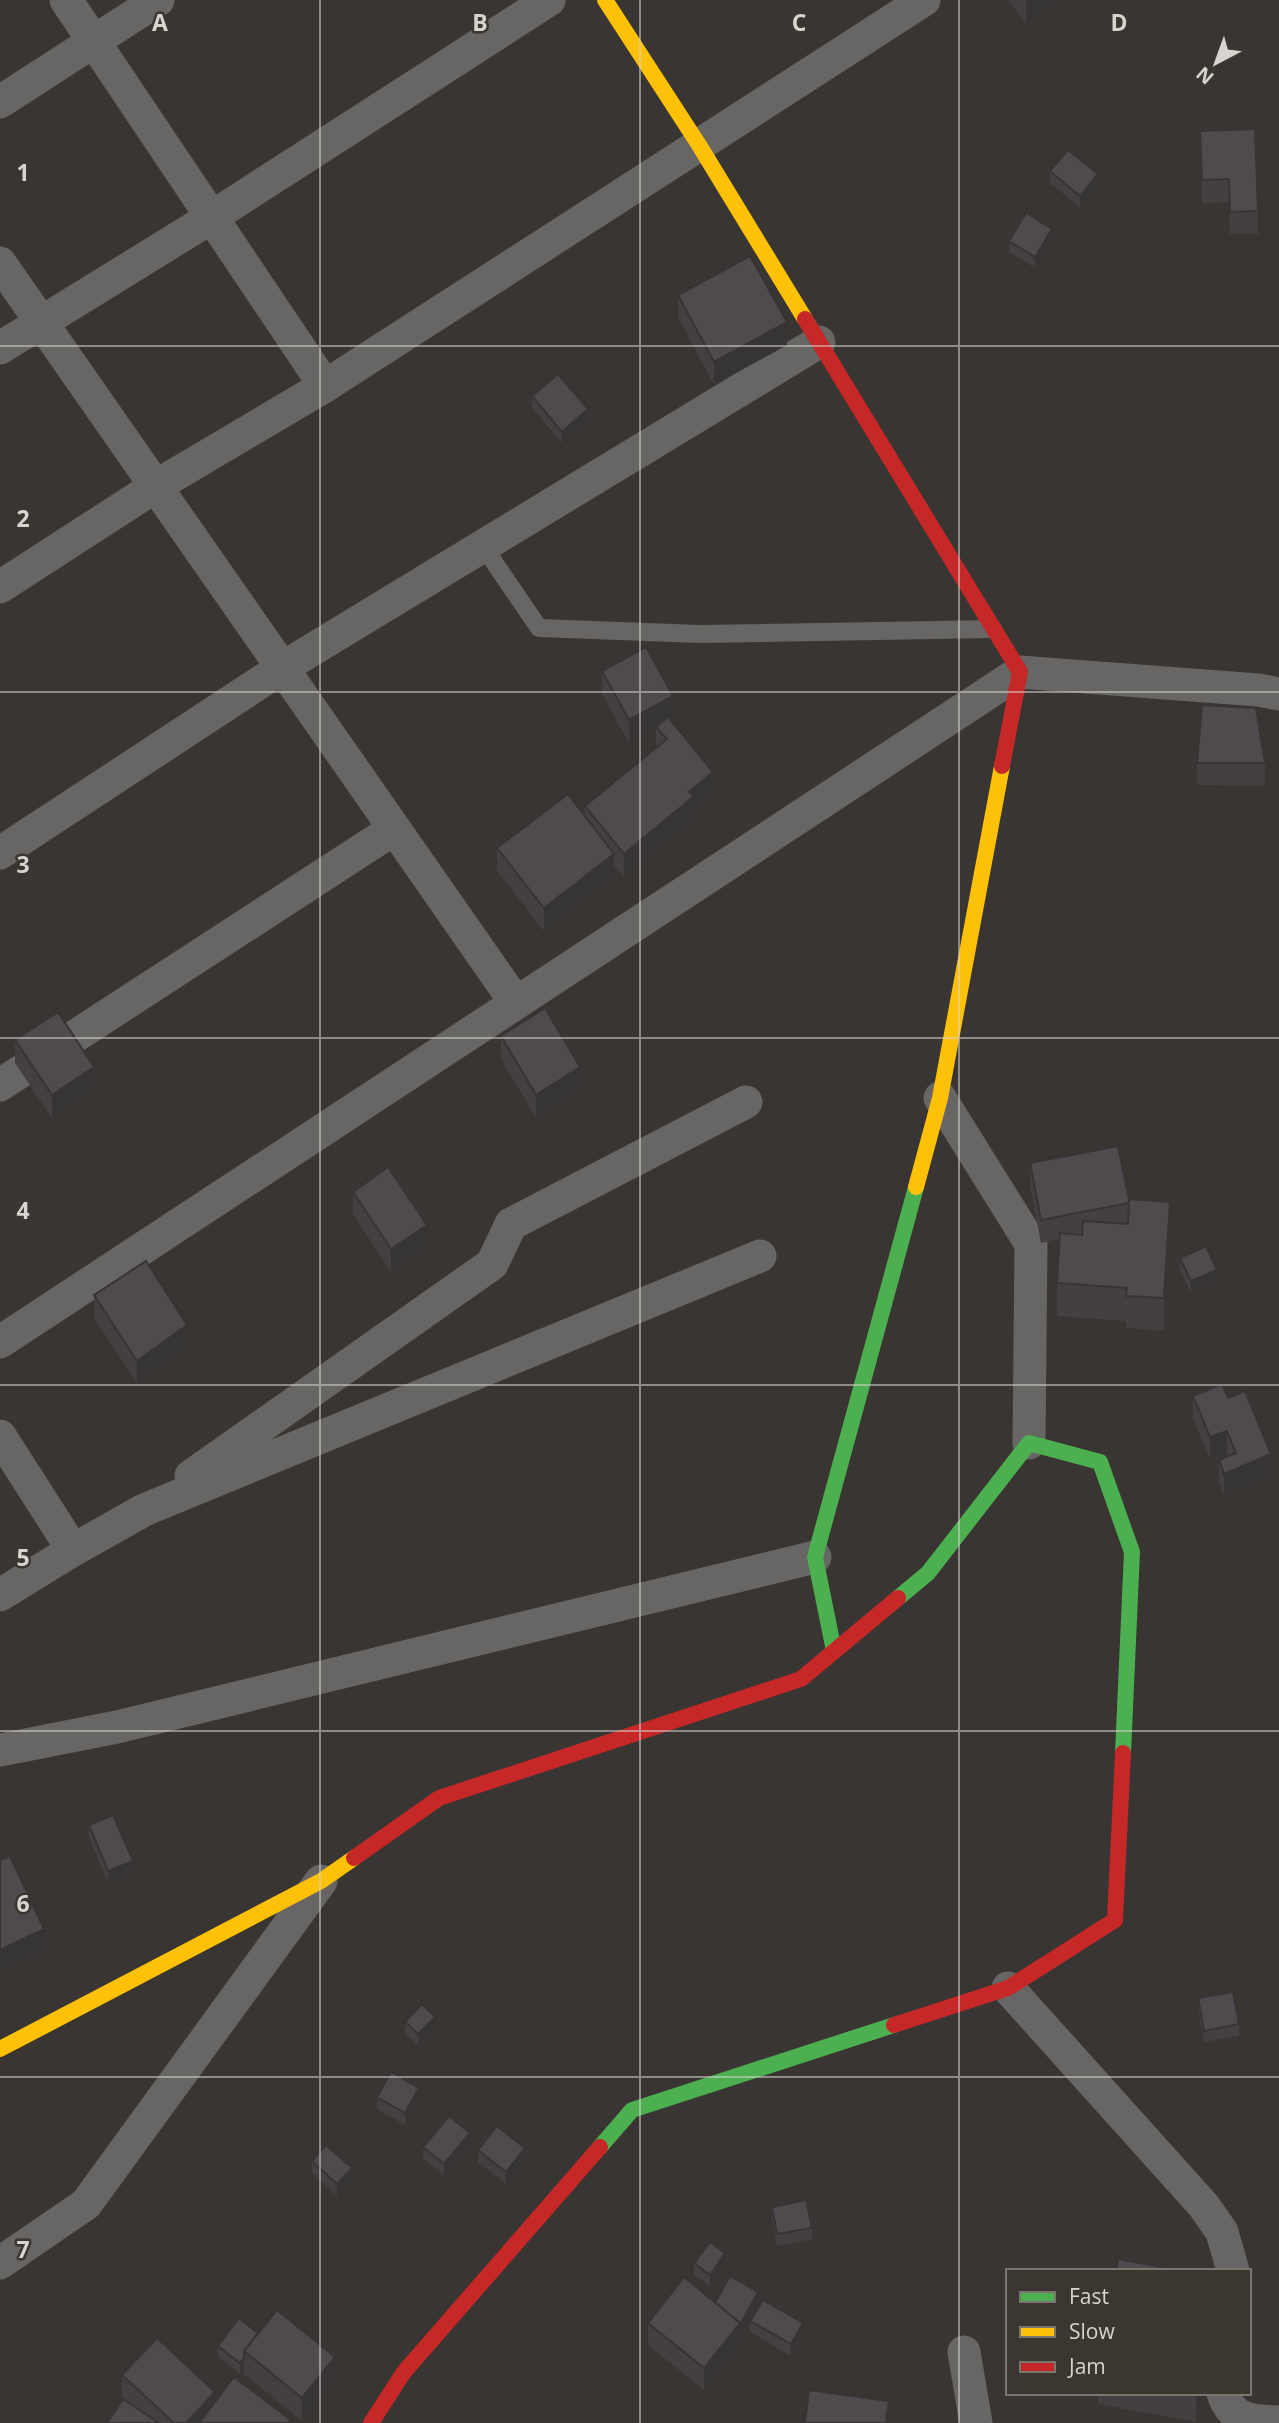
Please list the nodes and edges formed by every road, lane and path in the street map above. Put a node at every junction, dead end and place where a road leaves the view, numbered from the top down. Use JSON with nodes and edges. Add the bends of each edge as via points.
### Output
{"nodes":[{"id":1,"x":66,"y":0,"type":"edge"},
{"id":2,"x":158,"y":0,"type":"edge"},
{"id":3,"x":549,"y":0,"type":"edge"},
{"id":4,"x":605,"y":0,"type":"edge"},
{"id":5,"x":924,"y":0,"type":"edge"},
{"id":6,"x":93,"y":41,"type":"junction"},
{"id":7,"x":0,"y":103,"type":"edge"},
{"id":8,"x":699,"y":145,"type":"junction"},
{"id":9,"x":212,"y":217,"type":"junction"},
{"id":10,"x":0,"y":263,"type":"edge"},
{"id":11,"x":41,"y":322,"type":"junction"},
{"id":12,"x":819,"y":342,"type":"junction"},
{"id":13,"x":0,"y":348,"type":"edge"},
{"id":14,"x":325,"y":386,"type":"junction"},
{"id":15,"x":156,"y":486,"type":"junction"},
{"id":16,"x":483,"y":546,"type":"junction"},
{"id":17,"x":0,"y":587,"type":"edge"},
{"id":18,"x":993,"y":629,"type":"junction"},
{"id":19,"x":282,"y":668,"type":"junction"},
{"id":20,"x":1020,"y":672,"type":"junction"},
{"id":21,"x":1279,"y":694,"type":"edge"},
{"id":22,"x":394,"y":829,"type":"junction"},
{"id":23,"x":0,"y":853,"type":"edge"},
{"id":24,"x":516,"y":1003,"type":"junction"},
{"id":25,"x":0,"y":1085,"type":"edge"},
{"id":26,"x":940,"y":1098,"type":"junction"},
{"id":27,"x":746,"y":1102,"type":"dead end"},
{"id":28,"x":760,"y":1256,"type":"dead end"},
{"id":29,"x":0,"y":1342,"type":"edge"},
{"id":30,"x":0,"y":1436,"type":"edge"},
{"id":31,"x":1029,"y":1443,"type":"junction"},
{"id":32,"x":144,"y":1510,"type":"junction"},
{"id":33,"x":73,"y":1550,"type":"junction"},
{"id":34,"x":815,"y":1557,"type":"junction"},
{"id":35,"x":0,"y":1595,"type":"edge"},
{"id":36,"x":834,"y":1651,"type":"junction"},
{"id":37,"x":0,"y":1750,"type":"edge"},
{"id":38,"x":321,"y":1881,"type":"junction"},
{"id":39,"x":1008,"y":1988,"type":"junction"},
{"id":40,"x":0,"y":2049,"type":"edge"},
{"id":41,"x":0,"y":2263,"type":"edge"},
{"id":42,"x":1232,"y":2269,"type":"edge"},
{"id":43,"x":964,"y":2352,"type":"dead end"},
{"id":44,"x":1224,"y":2395,"type":"edge"},
{"id":45,"x":1279,"y":2422,"type":"edge"},
{"id":46,"x":371,"y":2423,"type":"edge"},
{"id":47,"x":976,"y":2423,"type":"edge"}],
"edges":[{"from":1,"to":6,"type":"street"},
{"from":2,"to":6,"type":"street"},
{"from":3,"to":9,"type":"street"},
{"from":4,"to":8,"type":"street"},
{"from":5,"to":8,"type":"street"},
{"from":6,"to":7,"type":"street"},
{"from":6,"to":9,"type":"street"},
{"from":8,"to":12,"type":"street"},
{"from":8,"to":14,"type":"street"},
{"from":9,"to":11,"type":"street"},
{"from":9,"to":14,"type":"street"},
{"from":10,"to":11,"type":"street"},
{"from":11,"to":13,"type":"street"},
{"from":11,"to":15,"type":"street"},
{"from":12,"to":16,"type":"street"},
{"from":12,"to":18,"type":"street"},
{"from":14,"to":15,"type":"street"},
{"from":15,"to":17,"type":"street"},
{"from":15,"to":19,"type":"street"},
{"from":16,"to":18,"type":"lane","via":[[539,628],[700,634]]},
{"from":16,"to":19,"type":"street"},
{"from":18,"to":20,"type":"street"},
{"from":19,"to":22,"type":"street"},
{"from":19,"to":23,"type":"street"},
{"from":20,"to":21,"type":"street"},
{"from":20,"to":24,"type":"street"},
{"from":20,"to":26,"type":"street"},
{"from":22,"to":24,"type":"street"},
{"from":22,"to":25,"type":"street"},
{"from":24,"to":29,"type":"street"},
{"from":26,"to":31,"type":"street","via":[[1031,1244]]},
{"from":26,"to":34,"type":"street"},
{"from":27,"to":32,"type":"street","via":[[511,1224],[492,1264]]},
{"from":28,"to":32,"type":"street"},
{"from":30,"to":33,"type":"street"},
{"from":31,"to":36,"type":"street","via":[[928,1573]]},
{"from":31,"to":39,"type":"street","via":[[1100,1462],[1132,1552],[1115,1920]]},
{"from":32,"to":33,"type":"street"},
{"from":33,"to":35,"type":"street"},
{"from":34,"to":36,"type":"street"},
{"from":34,"to":37,"type":"street","via":[[131,1724]]},
{"from":36,"to":38,"type":"street","via":[[801,1679],[439,1798]]},
{"from":38,"to":40,"type":"street"},
{"from":38,"to":41,"type":"street","via":[[86,2204]]},
{"from":39,"to":42,"type":"street","via":[[1204,2206],[1222,2232]]},
{"from":39,"to":46,"type":"street","via":[[632,2110],[404,2372]]},
{"from":43,"to":47,"type":"street"},
{"from":44,"to":45,"type":"street","via":[[1239,2417]]}]}
